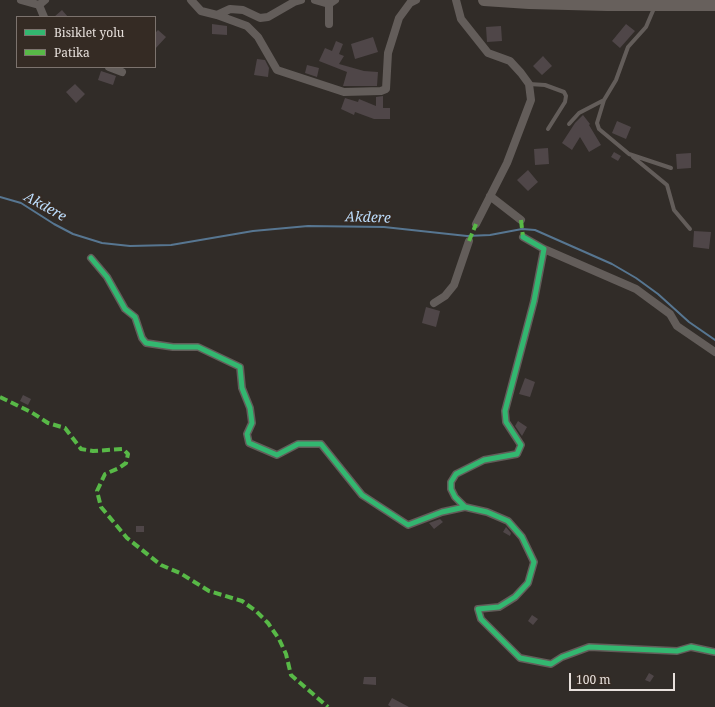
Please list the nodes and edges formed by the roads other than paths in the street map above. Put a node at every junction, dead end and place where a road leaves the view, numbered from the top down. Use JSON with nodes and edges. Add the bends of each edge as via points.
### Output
{"nodes":[{"id":1,"x":21,"y":0,"type":"edge"},
{"id":2,"x":191,"y":0,"type":"edge"},
{"id":3,"x":302,"y":0,"type":"edge"},
{"id":4,"x":315,"y":0,"type":"edge"},
{"id":5,"x":416,"y":0,"type":"edge"},
{"id":6,"x":456,"y":0,"type":"edge"},
{"id":7,"x":484,"y":0,"type":"edge"},
{"id":8,"x":530,"y":0,"type":"edge"},
{"id":9,"x":42,"y":2,"type":"edge"},
{"id":10,"x":332,"y":2,"type":"edge"},
{"id":11,"x":655,"y":3,"type":"edge"},
{"id":12,"x":713,"y":3,"type":"edge"},
{"id":13,"x":607,"y":5,"type":"junction"},
{"id":14,"x":217,"y":15,"type":"junction"},
{"id":15,"x":44,"y":16,"type":"edge"},
{"id":16,"x":329,"y":24,"type":"dead end"},
{"id":17,"x":112,"y":68,"type":"edge"},
{"id":18,"x":122,"y":72,"type":"dead end"},
{"id":19,"x":529,"y":84,"type":"junction"},
{"id":20,"x":604,"y":100,"type":"junction"},
{"id":21,"x":569,"y":124,"type":"dead end"},
{"id":22,"x":548,"y":129,"type":"dead end"},
{"id":23,"x":629,"y":154,"type":"junction"},
{"id":24,"x":672,"y":168,"type":"dead end"},
{"id":25,"x":490,"y":196,"type":"junction"},
{"id":26,"x":521,"y":220,"type":"dead end"},
{"id":27,"x":476,"y":224,"type":"dead end"},
{"id":28,"x":690,"y":229,"type":"dead end"},
{"id":29,"x":523,"y":237,"type":"dead end"},
{"id":30,"x":469,"y":240,"type":"dead end"},
{"id":31,"x":544,"y":248,"type":"junction"},
{"id":32,"x":91,"y":258,"type":"dead end"},
{"id":33,"x":434,"y":303,"type":"dead end"},
{"id":34,"x":715,"y":352,"type":"edge"},
{"id":35,"x":465,"y":507,"type":"junction"},
{"id":36,"x":715,"y":652,"type":"edge"}],
"edges":[{"from":1,"to":9,"type":"street"},
{"from":2,"to":14,"type":"street","via":[[200,10]]},
{"from":3,"to":14,"type":"street","via":[[268,17],[260,18],[243,10],[230,10]]},
{"from":4,"to":10,"type":"street"},
{"from":5,"to":14,"type":"street","via":[[410,3],[399,18],[388,53],[386,89],[381,91],[344,92],[277,70],[258,37],[247,26]]},
{"from":6,"to":19,"type":"street","via":[[461,19],[488,53],[510,61]]},
{"from":7,"to":13,"type":"main road","via":[[529,4]]},
{"from":8,"to":13,"type":"main road"},
{"from":9,"to":15,"type":"street"},
{"from":10,"to":16,"type":"street"},
{"from":11,"to":12,"type":"main road"},
{"from":11,"to":13,"type":"main road"},
{"from":11,"to":20,"type":"lane","via":[[646,27],[628,47],[616,80]]},
{"from":17,"to":18,"type":"street"},
{"from":19,"to":22,"type":"lane","via":[[545,85],[564,92],[566,96]]},
{"from":19,"to":25,"type":"street","via":[[531,100],[507,163]]},
{"from":20,"to":21,"type":"lane","via":[[579,113]]},
{"from":20,"to":23,"type":"lane","via":[[597,123],[599,129]]},
{"from":23,"to":24,"type":"lane"},
{"from":23,"to":28,"type":"lane","via":[[667,185],[674,210]]},
{"from":25,"to":26,"type":"street"},
{"from":25,"to":27,"type":"street"},
{"from":29,"to":31,"type":"street"},
{"from":30,"to":33,"type":"street","via":[[454,285],[445,296]]},
{"from":31,"to":34,"type":"street","via":[[636,289],[670,314],[677,326]]},
{"from":31,"to":35,"type":"street","via":[[534,301],[505,411],[506,422],[521,445],[517,454],[484,460],[456,474],[450,489]]},
{"from":32,"to":35,"type":"street","via":[[107,278],[125,309],[135,317],[146,343],[198,347],[240,367],[242,388],[250,408],[252,423],[247,434],[249,443],[277,455],[298,444],[321,444],[362,495],[408,525],[442,512]]},
{"from":35,"to":36,"type":"street","via":[[487,512],[508,521],[522,537],[534,562],[528,583],[515,597],[499,607],[478,609],[481,619],[520,658],[551,664],[562,656],[589,647],[677,651],[691,647]]}]}
